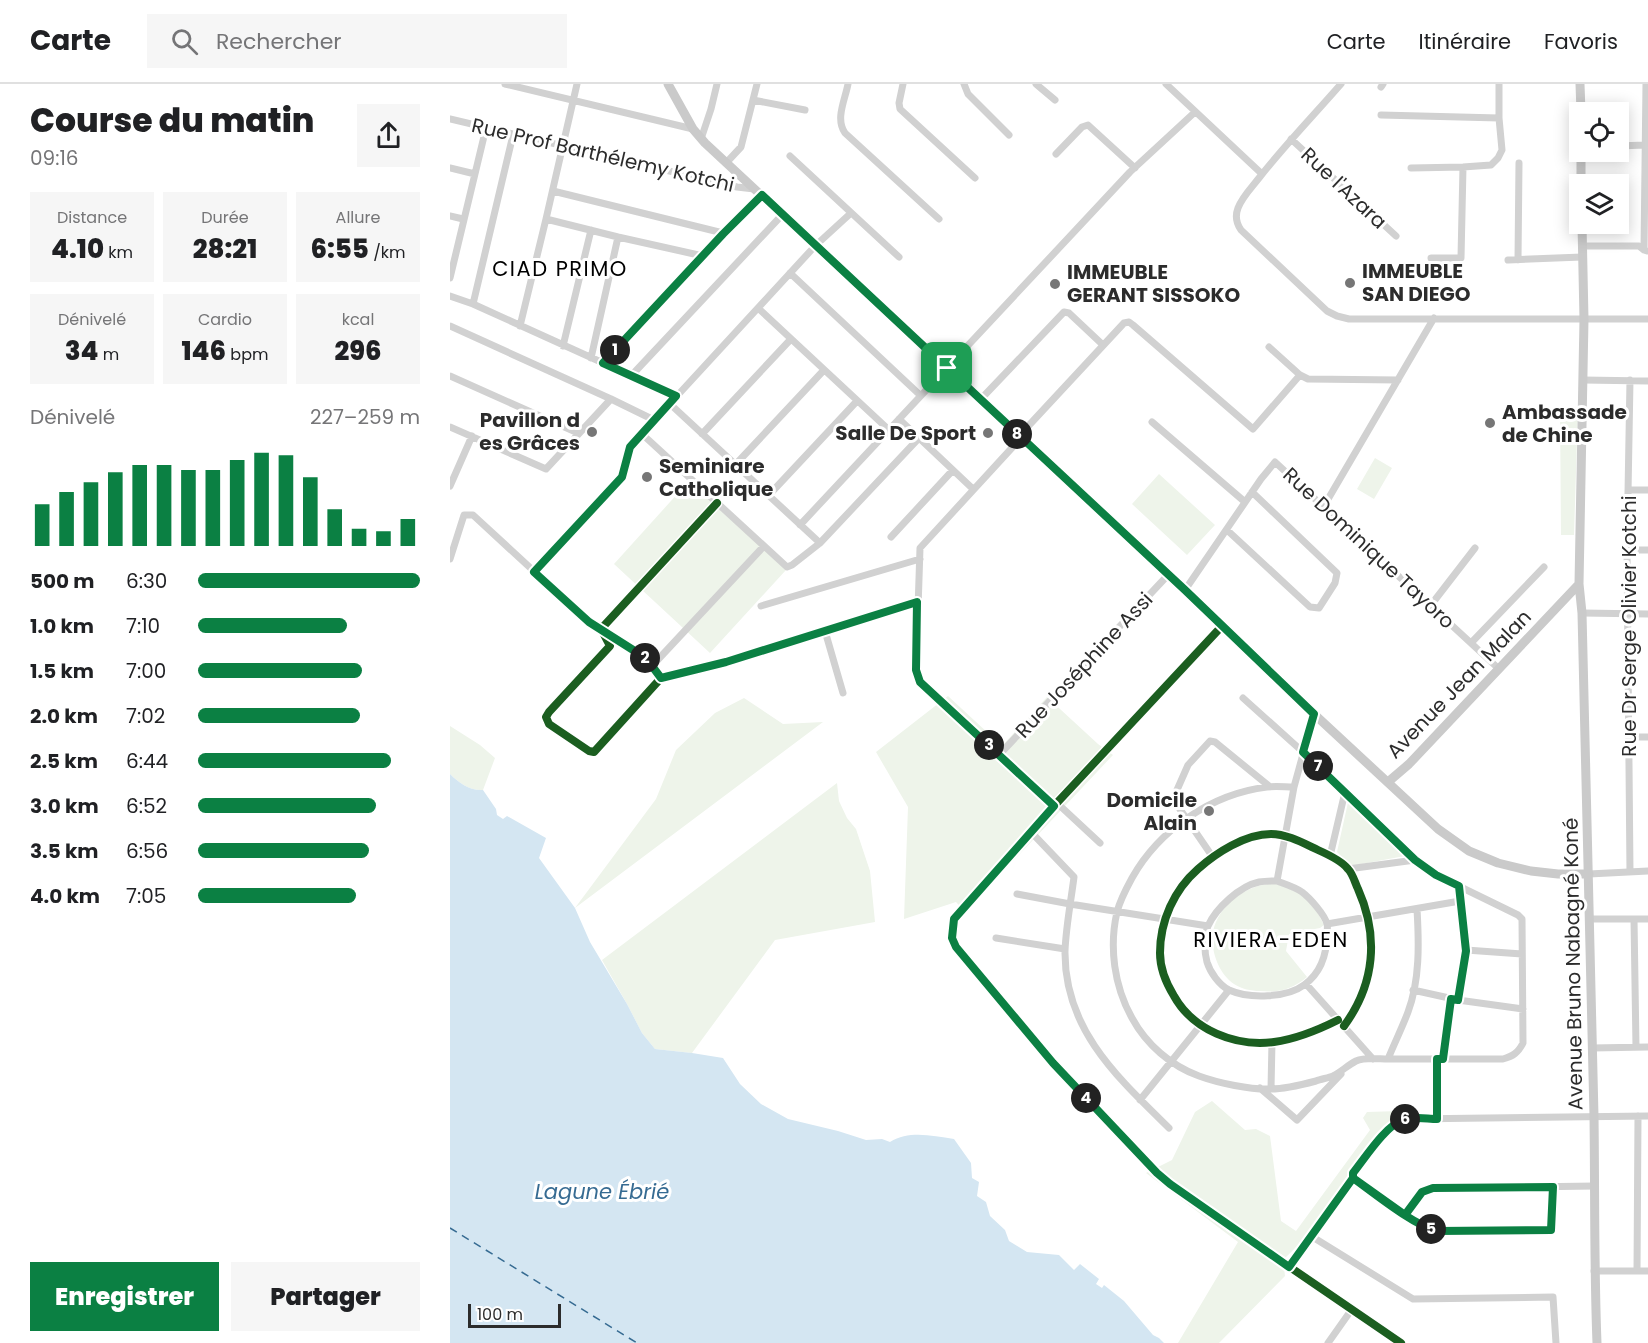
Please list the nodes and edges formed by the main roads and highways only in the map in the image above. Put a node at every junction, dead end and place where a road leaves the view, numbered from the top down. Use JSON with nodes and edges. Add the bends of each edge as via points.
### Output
{"nodes":[{"id":1,"x":668,"y":84,"type":"edge"},
{"id":2,"x":1580,"y":84,"type":"edge"},
{"id":3,"x":1581,"y":102,"type":"edge"},
{"id":4,"x":1582,"y":234,"type":"edge"},
{"id":5,"x":1579,"y":584,"type":"junction"},
{"id":6,"x":1388,"y":782,"type":"junction"},
{"id":7,"x":1589,"y":874,"type":"junction"},
{"id":8,"x":1597,"y":1343,"type":"edge"}],
"edges":[{"from":1,"to":6,"type":"main road","name":"Avenue Jean Malan","via":[[701,139]]},
{"from":2,"to":3,"type":"main road"},
{"from":4,"to":5,"type":"main road"},
{"from":5,"to":6,"type":"main road","name":"Avenue Jean Malan"},
{"from":5,"to":7,"type":"main road","name":"Avenue Bruno Nabagné Koné"},
{"from":6,"to":7,"type":"main road","via":[[1438,829],[1483,858],[1531,871]]},
{"from":7,"to":8,"type":"main road","name":"Avenue Bruno Nabagné Koné"}]}
